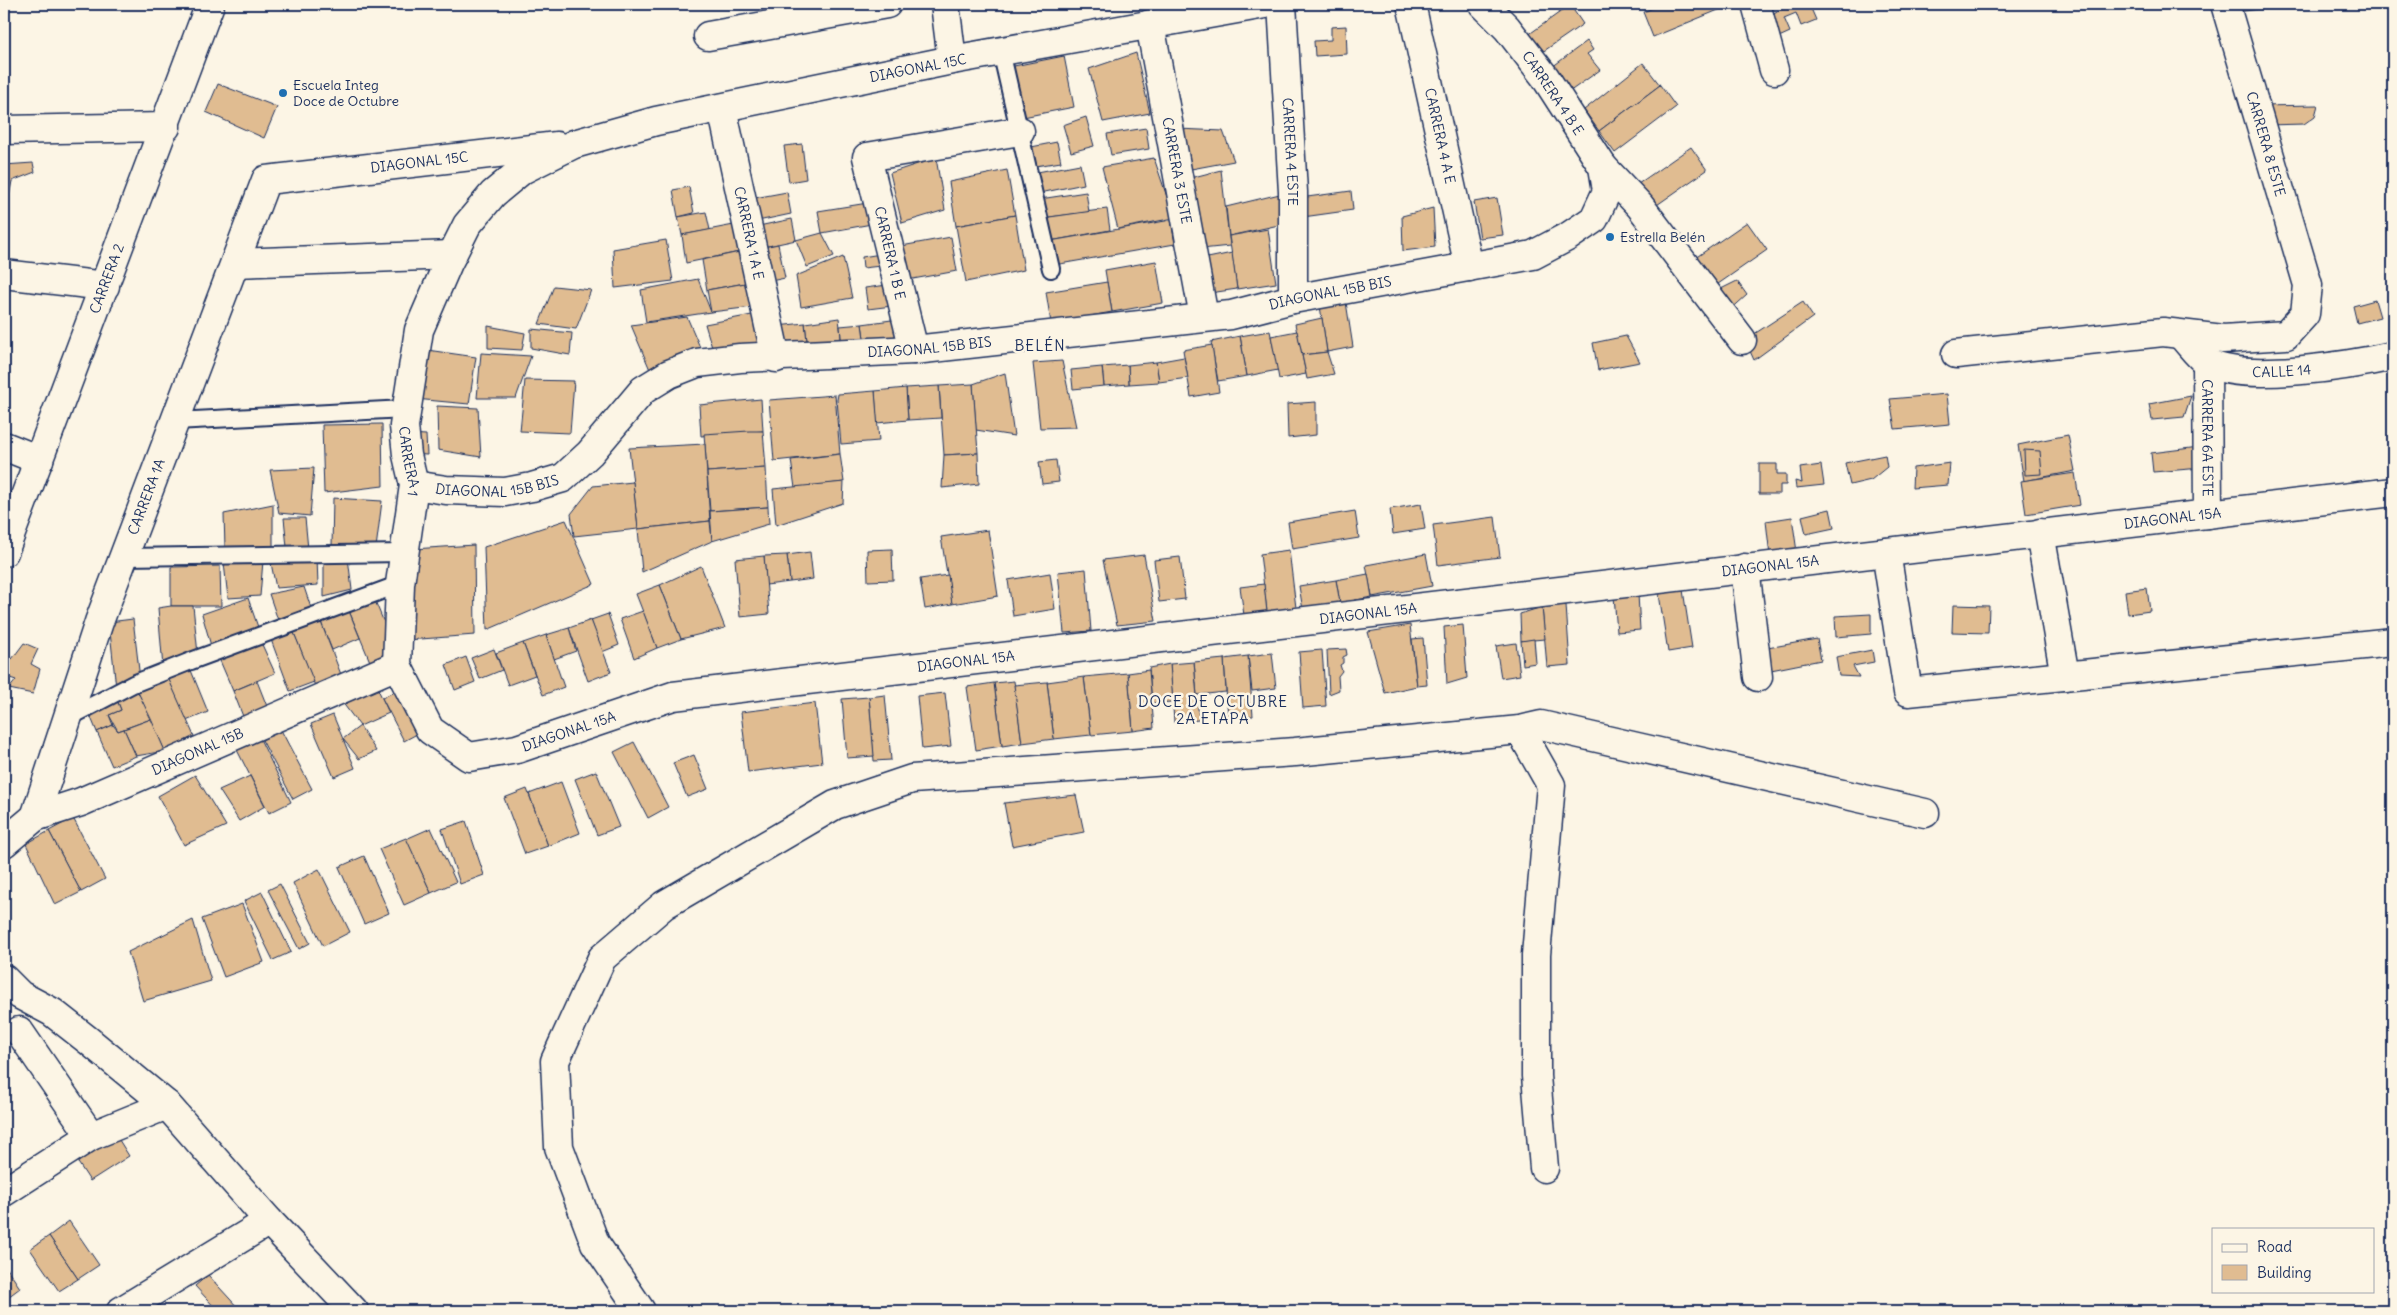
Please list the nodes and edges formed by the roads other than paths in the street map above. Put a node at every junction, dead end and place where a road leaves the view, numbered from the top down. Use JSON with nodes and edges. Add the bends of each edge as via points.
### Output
{"nodes":[{"id":1,"x":210,"y":4,"type":"edge"},
{"id":2,"x":887,"y":4,"type":"edge"},
{"id":3,"x":945,"y":4,"type":"edge"},
{"id":4,"x":1265,"y":4,"type":"edge"},
{"id":5,"x":1282,"y":4,"type":"edge"},
{"id":6,"x":1411,"y":4,"type":"edge"},
{"id":7,"x":1483,"y":4,"type":"edge"},
{"id":8,"x":1756,"y":4,"type":"edge"},
{"id":9,"x":2225,"y":4,"type":"edge"},
{"id":10,"x":1150,"y":24,"type":"junction"},
{"id":11,"x":708,"y":36,"type":"dead end"},
{"id":12,"x":1002,"y":51,"type":"junction"},
{"id":13,"x":952,"y":60,"type":"junction"},
{"id":14,"x":1774,"y":70,"type":"dead end"},
{"id":15,"x":722,"y":108,"type":"junction"},
{"id":16,"x":166,"y":127,"type":"junction"},
{"id":17,"x":4,"y":130,"type":"edge"},
{"id":18,"x":1020,"y":131,"type":"junction"},
{"id":19,"x":574,"y":144,"type":"junction"},
{"id":20,"x":1605,"y":179,"type":"junction"},
{"id":21,"x":266,"y":180,"type":"joint"},
{"id":22,"x":450,"y":259,"type":"junction"},
{"id":23,"x":236,"y":263,"type":"junction"},
{"id":24,"x":1469,"y":267,"type":"junction"},
{"id":25,"x":1051,"y":269,"type":"dead end"},
{"id":26,"x":4,"y":274,"type":"edge"},
{"id":27,"x":105,"y":286,"type":"junction"},
{"id":28,"x":1293,"y":299,"type":"junction"},
{"id":29,"x":1204,"y":317,"type":"junction"},
{"id":30,"x":2181,"y":334,"type":"junction"},
{"id":31,"x":1742,"y":340,"type":"dead end"},
{"id":32,"x":914,"y":350,"type":"junction"},
{"id":33,"x":1956,"y":354,"type":"dead end"},
{"id":34,"x":2393,"y":356,"type":"edge"},
{"id":35,"x":776,"y":358,"type":"junction"},
{"id":36,"x":2207,"y":362,"type":"junction"},
{"id":37,"x":405,"y":409,"type":"junction"},
{"id":38,"x":176,"y":421,"type":"junction"},
{"id":39,"x":4,"y":446,"type":"edge"},
{"id":40,"x":39,"y":460,"type":"junction"},
{"id":41,"x":414,"y":485,"type":"junction"},
{"id":42,"x":2393,"y":492,"type":"edge"},
{"id":43,"x":2208,"y":514,"type":"junction"},
{"id":44,"x":2040,"y":533,"type":"junction"},
{"id":45,"x":4,"y":552,"type":"edge"},
{"id":46,"x":1886,"y":552,"type":"junction"},
{"id":47,"x":405,"y":553,"type":"junction"},
{"id":48,"x":124,"y":557,"type":"junction"},
{"id":49,"x":1745,"y":568,"type":"junction"},
{"id":50,"x":400,"y":584,"type":"junction"},
{"id":51,"x":2393,"y":642,"type":"edge"},
{"id":52,"x":397,"y":665,"type":"junction"},
{"id":53,"x":2065,"y":676,"type":"junction"},
{"id":54,"x":1758,"y":677,"type":"dead end"},
{"id":55,"x":68,"y":718,"type":"junction"},
{"id":56,"x":1520,"y":730,"type":"junction"},
{"id":57,"x":1925,"y":813,"type":"dead end"},
{"id":58,"x":35,"y":817,"type":"junction"},
{"id":59,"x":4,"y":843,"type":"edge"},
{"id":60,"x":4,"y":979,"type":"edge"},
{"id":61,"x":52,"y":1012,"type":"junction"},
{"id":62,"x":12,"y":1036,"type":"edge"},
{"id":63,"x":167,"y":1105,"type":"junction"},
{"id":64,"x":91,"y":1136,"type":"junction"},
{"id":65,"x":1544,"y":1168,"type":"dead end"},
{"id":66,"x":4,"y":1192,"type":"edge"},
{"id":67,"x":269,"y":1221,"type":"junction"},
{"id":68,"x":121,"y":1311,"type":"edge"},
{"id":69,"x":354,"y":1311,"type":"edge"},
{"id":70,"x":641,"y":1311,"type":"edge"}],
"edges":[{"from":1,"to":16,"type":"street","name":"CARRERA 2"},
{"from":2,"to":11,"type":"street"},
{"from":3,"to":13,"type":"street"},
{"from":4,"to":10,"type":"street","name":"DIAGONAL 15C"},
{"from":5,"to":28,"type":"street","name":"CARRERA 4 ESTE","via":[[1293,192]]},
{"from":6,"to":24,"type":"street","name":"CARRERA 4 A E"},
{"from":7,"to":20,"type":"street","name":"CARRERA 4 B E","via":[[1507,28],[1545,77]]},
{"from":8,"to":14,"type":"street"},
{"from":9,"to":30,"type":"street","name":"CARRERA 8 ESTE","via":[[2308,285],[2305,314],[2286,334],[2223,339]]},
{"from":10,"to":12,"type":"street","name":"DIAGONAL 15C"},
{"from":10,"to":29,"type":"street","name":"CARRERA 3 ESTE"},
{"from":12,"to":13,"type":"street","name":"DIAGONAL 15C"},
{"from":12,"to":18,"type":"lane"},
{"from":13,"to":15,"type":"street","name":"DIAGONAL 15C"},
{"from":15,"to":19,"type":"street","name":"DIAGONAL 15C","via":[[656,121]]},
{"from":15,"to":35,"type":"street","name":"CARRERA 1 A E"},
{"from":16,"to":17,"type":"street"},
{"from":16,"to":27,"type":"street","name":"CARRERA 2"},
{"from":18,"to":25,"type":"lane"},
{"from":18,"to":32,"type":"street","name":"CARRERA 1 B E","via":[[867,157]]},
{"from":19,"to":21,"type":"street","name":"DIAGONAL 15C"},
{"from":19,"to":22,"type":"street","name":"DIAGONAL 15C","via":[[522,170],[493,194],[467,225]]},
{"from":20,"to":24,"type":"street","name":"DIAGONAL 15B BIS","via":[[1594,218],[1569,236],[1533,255]]},
{"from":20,"to":31,"type":"street","name":"CARRERA 4 B E","via":[[1640,206]]},
{"from":21,"to":23,"type":"street","name":"CARRERA 1A"},
{"from":22,"to":23,"type":"street"},
{"from":22,"to":37,"type":"street","name":"CARRERA 1","via":[[419,330]]},
{"from":23,"to":38,"type":"street","name":"CARRERA 1A"},
{"from":24,"to":28,"type":"street","name":"DIAGONAL 15B BIS"},
{"from":26,"to":27,"type":"street"},
{"from":27,"to":40,"type":"street","name":"CARRERA 2"},
{"from":28,"to":29,"type":"street","name":"DIAGONAL 15B BIS","via":[[1231,315]]},
{"from":29,"to":32,"type":"street","name":"DIAGONAL 15B BIS"},
{"from":30,"to":33,"type":"street","via":[[2163,332]]},
{"from":30,"to":36,"type":"street"},
{"from":32,"to":35,"type":"street","name":"DIAGONAL 15B BIS"},
{"from":34,"to":36,"type":"street","name":"CALLE 14","via":[[2356,364],[2250,373]]},
{"from":35,"to":41,"type":"street","name":"DIAGONAL 15B BIS","via":[[697,363],[669,374],[643,390],[590,453],[563,478],[504,492],[446,490]]},
{"from":36,"to":43,"type":"street","name":"CARRERA 6A ESTE"},
{"from":37,"to":38,"type":"lane"},
{"from":37,"to":41,"type":"street","name":"CARRERA 1","via":[[407,455]]},
{"from":38,"to":48,"type":"street","name":"CARRERA 1A"},
{"from":39,"to":40,"type":"street"},
{"from":40,"to":45,"type":"street","name":"CARRERA 2"},
{"from":41,"to":47,"type":"street","name":"CARRERA 1"},
{"from":42,"to":43,"type":"street","name":"DIAGONAL 15A"},
{"from":43,"to":44,"type":"street","name":"DIAGONAL 15A"},
{"from":44,"to":46,"type":"street","name":"DIAGONAL 15A"},
{"from":44,"to":53,"type":"street"},
{"from":46,"to":49,"type":"street","name":"DIAGONAL 15A"},
{"from":46,"to":53,"type":"street","via":[[1908,692]]},
{"from":47,"to":48,"type":"lane"},
{"from":47,"to":50,"type":"street","name":"CARRERA 1"},
{"from":48,"to":55,"type":"street","name":"CARRERA 1A"},
{"from":49,"to":52,"type":"street","name":"DIAGONAL 15A","via":[[673,696],[517,748],[469,757],[430,730]]},
{"from":49,"to":54,"type":"street"},
{"from":50,"to":52,"type":"street","name":"CARRERA 1"},
{"from":50,"to":55,"type":"lane","via":[[134,684]]},
{"from":51,"to":53,"type":"street"},
{"from":52,"to":58,"type":"street","name":"DIAGONAL 15B","via":[[81,802]]},
{"from":55,"to":58,"type":"street","name":"CARRERA 1A"},
{"from":56,"to":57,"type":"street","via":[[1541,725]]},
{"from":56,"to":65,"type":"street","via":[[1551,785],[1536,955],[1536,1076]]},
{"from":56,"to":70,"type":"street","via":[[1295,752],[912,779],[835,805],[664,905],[602,958],[556,1061],[559,1147],[596,1243]]},
{"from":58,"to":59,"type":"street","name":"DIAGONAL 15B"},
{"from":60,"to":61,"type":"street","via":[[20,995]]},
{"from":61,"to":62,"type":"street"},
{"from":61,"to":63,"type":"street"},
{"from":62,"to":64,"type":"street"},
{"from":63,"to":64,"type":"street"},
{"from":63,"to":67,"type":"street"},
{"from":64,"to":66,"type":"street"},
{"from":67,"to":68,"type":"street"},
{"from":67,"to":69,"type":"street"}]}
